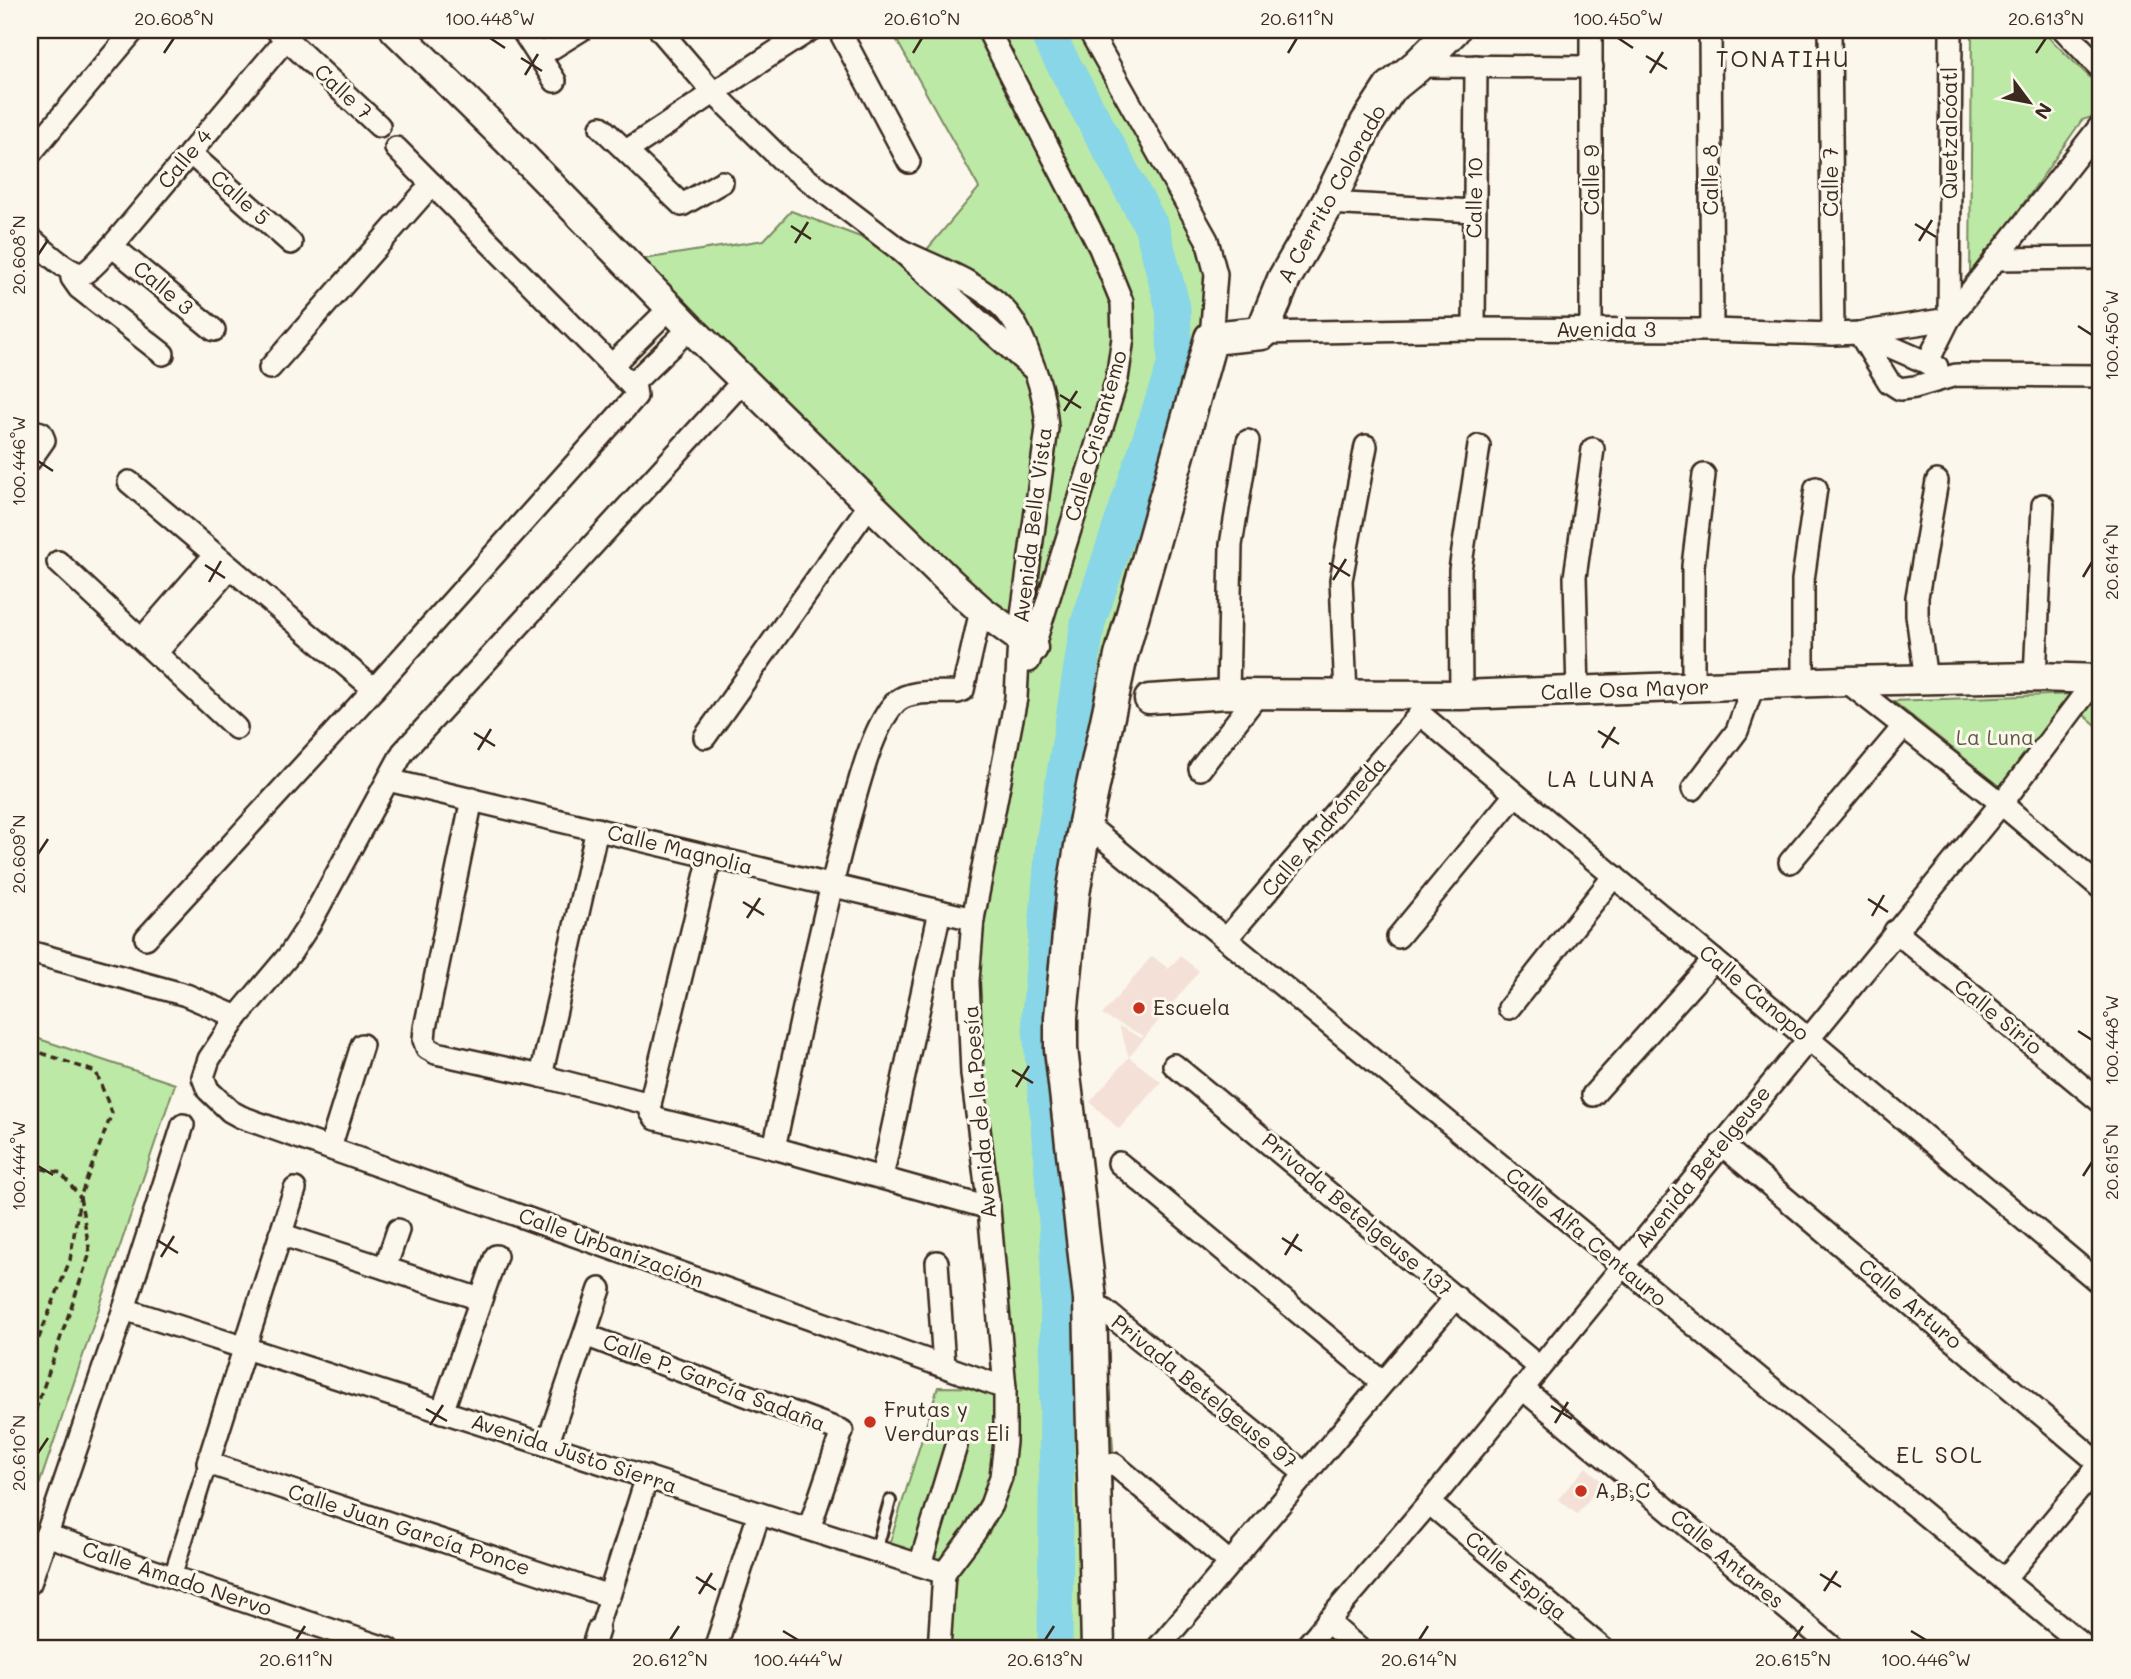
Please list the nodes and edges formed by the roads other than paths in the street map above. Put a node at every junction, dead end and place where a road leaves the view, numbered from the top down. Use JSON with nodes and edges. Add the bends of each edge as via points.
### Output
{"nodes":[{"id":1,"x":134,"y":30,"type":"edge"},
{"id":2,"x":396,"y":30,"type":"edge"},
{"id":3,"x":522,"y":30,"type":"edge"},
{"id":4,"x":581,"y":30,"type":"edge"},
{"id":5,"x":660,"y":30,"type":"edge"},
{"id":6,"x":810,"y":30,"type":"edge"},
{"id":7,"x":839,"y":30,"type":"edge"},
{"id":8,"x":988,"y":30,"type":"edge"},
{"id":9,"x":1089,"y":30,"type":"edge"},
{"id":10,"x":1453,"y":30,"type":"edge"},
{"id":11,"x":1591,"y":30,"type":"edge"},
{"id":12,"x":1710,"y":30,"type":"edge"},
{"id":13,"x":1830,"y":30,"type":"edge"},
{"id":14,"x":1951,"y":30,"type":"edge"},
{"id":15,"x":2064,"y":30,"type":"edge"},
{"id":16,"x":281,"y":34,"type":"edge"},
{"id":17,"x":539,"y":56,"type":"junction"},
{"id":18,"x":1417,"y":66,"type":"junction"},
{"id":19,"x":1476,"y":66,"type":"junction"},
{"id":20,"x":1592,"y":67,"type":"junction"},
{"id":21,"x":2101,"y":69,"type":"edge"},
{"id":22,"x":555,"y":81,"type":"dead end"},
{"id":23,"x":713,"y":92,"type":"junction"},
{"id":24,"x":2101,"y":125,"type":"edge"},
{"id":25,"x":379,"y":126,"type":"dead end"},
{"id":26,"x":601,"y":127,"type":"dead end"},
{"id":27,"x":397,"y":148,"type":"dead end"},
{"id":28,"x":626,"y":151,"type":"junction"},
{"id":29,"x":190,"y":153,"type":"junction"},
{"id":30,"x":30,"y":154,"type":"edge"},
{"id":31,"x":909,"y":162,"type":"dead end"},
{"id":32,"x":722,"y":182,"type":"dead end"},
{"id":33,"x":432,"y":184,"type":"junction"},
{"id":34,"x":1328,"y":203,"type":"junction"},
{"id":35,"x":1474,"y":211,"type":"junction"},
{"id":36,"x":30,"y":238,"type":"edge"},
{"id":37,"x":291,"y":243,"type":"dead end"},
{"id":38,"x":112,"y":246,"type":"junction"},
{"id":39,"x":2101,"y":258,"type":"edge"},
{"id":40,"x":1995,"y":259,"type":"junction"},
{"id":41,"x":75,"y":272,"type":"junction"},
{"id":42,"x":670,"y":308,"type":"junction"},
{"id":43,"x":1949,"y":319,"type":"junction"},
{"id":44,"x":690,"y":328,"type":"junction"},
{"id":45,"x":1474,"y":329,"type":"junction"},
{"id":46,"x":214,"y":330,"type":"dead end"},
{"id":47,"x":1591,"y":330,"type":"junction"},
{"id":48,"x":1712,"y":330,"type":"junction"},
{"id":49,"x":1262,"y":333,"type":"junction"},
{"id":50,"x":1859,"y":333,"type":"junction"},
{"id":51,"x":1833,"y":334,"type":"junction"},
{"id":52,"x":1211,"y":338,"type":"junction"},
{"id":53,"x":163,"y":354,"type":"dead end"},
{"id":54,"x":1927,"y":363,"type":"junction"},
{"id":55,"x":612,"y":365,"type":"junction"},
{"id":56,"x":270,"y":368,"type":"dead end"},
{"id":57,"x":1956,"y":375,"type":"junction"},
{"id":58,"x":2101,"y":376,"type":"edge"},
{"id":59,"x":744,"y":380,"type":"junction"},
{"id":60,"x":631,"y":385,"type":"junction"},
{"id":61,"x":30,"y":430,"type":"edge"},
{"id":62,"x":1248,"y":441,"type":"dead end"},
{"id":63,"x":1366,"y":446,"type":"dead end"},
{"id":64,"x":1479,"y":446,"type":"dead end"},
{"id":65,"x":1593,"y":449,"type":"dead end"},
{"id":66,"x":30,"y":460,"type":"edge"},
{"id":67,"x":1704,"y":475,"type":"dead end"},
{"id":68,"x":1937,"y":481,"type":"dead end"},
{"id":69,"x":129,"y":482,"type":"dead end"},
{"id":70,"x":1816,"y":488,"type":"dead end"},
{"id":71,"x":870,"y":504,"type":"junction"},
{"id":72,"x":2043,"y":505,"type":"dead end"},
{"id":73,"x":58,"y":562,"type":"dead end"},
{"id":74,"x":223,"y":562,"type":"junction"},
{"id":75,"x":981,"y":610,"type":"junction"},
{"id":76,"x":1026,"y":643,"type":"junction"},
{"id":77,"x":149,"y":646,"type":"junction"},
{"id":78,"x":2035,"y":677,"type":"junction"},
{"id":79,"x":2099,"y":679,"type":"edge"},
{"id":80,"x":1926,"y":680,"type":"junction"},
{"id":81,"x":1846,"y":681,"type":"junction"},
{"id":82,"x":1803,"y":683,"type":"junction"},
{"id":83,"x":1752,"y":686,"type":"junction"},
{"id":84,"x":1693,"y":688,"type":"junction"},
{"id":85,"x":374,"y":690,"type":"junction"},
{"id":86,"x":1578,"y":692,"type":"junction"},
{"id":87,"x":1228,"y":694,"type":"junction"},
{"id":88,"x":1258,"y":694,"type":"junction"},
{"id":89,"x":1346,"y":694,"type":"junction"},
{"id":90,"x":1461,"y":695,"type":"junction"},
{"id":91,"x":1149,"y":699,"type":"dead end"},
{"id":92,"x":1421,"y":705,"type":"junction"},
{"id":93,"x":1904,"y":726,"type":"junction"},
{"id":94,"x":236,"y":728,"type":"dead end"},
{"id":95,"x":705,"y":737,"type":"dead end"},
{"id":96,"x":1200,"y":769,"type":"dead end"},
{"id":97,"x":388,"y":780,"type":"junction"},
{"id":98,"x":1693,"y":789,"type":"dead end"},
{"id":99,"x":1515,"y":795,"type":"junction"},
{"id":100,"x":472,"y":799,"type":"junction"},
{"id":101,"x":2001,"y":803,"type":"junction"},
{"id":102,"x":1085,"y":823,"type":"junction"},
{"id":103,"x":597,"y":829,"type":"junction"},
{"id":104,"x":710,"y":857,"type":"junction"},
{"id":105,"x":1790,"y":862,"type":"dead end"},
{"id":106,"x":1614,"y":876,"type":"junction"},
{"id":107,"x":831,"y":886,"type":"junction"},
{"id":108,"x":2101,"y":888,"type":"edge"},
{"id":109,"x":940,"y":911,"type":"junction"},
{"id":110,"x":973,"y":919,"type":"junction"},
{"id":111,"x":1895,"y":931,"type":"junction"},
{"id":112,"x":1398,"y":937,"type":"dead end"},
{"id":113,"x":146,"y":938,"type":"dead end"},
{"id":114,"x":1227,"y":939,"type":"junction"},
{"id":115,"x":30,"y":952,"type":"edge"},
{"id":116,"x":1714,"y":960,"type":"junction"},
{"id":117,"x":1509,"y":1008,"type":"dead end"},
{"id":118,"x":237,"y":1017,"type":"junction"},
{"id":119,"x":1809,"y":1038,"type":"junction"},
{"id":120,"x":362,"y":1045,"type":"dead end"},
{"id":121,"x":1174,"y":1065,"type":"dead end"},
{"id":122,"x":541,"y":1076,"type":"junction"},
{"id":123,"x":1593,"y":1095,"type":"dead end"},
{"id":124,"x":2101,"y":1102,"type":"edge"},
{"id":125,"x":650,"y":1104,"type":"junction"},
{"id":126,"x":183,"y":1125,"type":"dead end"},
{"id":127,"x":1721,"y":1144,"type":"junction"},
{"id":128,"x":330,"y":1148,"type":"junction"},
{"id":129,"x":774,"y":1148,"type":"junction"},
{"id":130,"x":1119,"y":1163,"type":"dead end"},
{"id":131,"x":882,"y":1177,"type":"junction"},
{"id":132,"x":295,"y":1189,"type":"dead end"},
{"id":133,"x":989,"y":1208,"type":"junction"},
{"id":134,"x":398,"y":1230,"type":"dead end"},
{"id":135,"x":281,"y":1234,"type":"junction"},
{"id":136,"x":496,"y":1256,"type":"dead end"},
{"id":137,"x":937,"y":1262,"type":"dead end"},
{"id":138,"x":1622,"y":1267,"type":"junction"},
{"id":139,"x":386,"y":1268,"type":"junction"},
{"id":140,"x":2101,"y":1284,"type":"edge"},
{"id":141,"x":600,"y":1289,"type":"dead end"},
{"id":142,"x":1455,"y":1297,"type":"junction"},
{"id":143,"x":480,"y":1299,"type":"junction"},
{"id":144,"x":124,"y":1309,"type":"junction"},
{"id":145,"x":1104,"y":1310,"type":"dead end"},
{"id":146,"x":585,"y":1335,"type":"junction"},
{"id":147,"x":245,"y":1348,"type":"junction"},
{"id":148,"x":944,"y":1366,"type":"junction"},
{"id":149,"x":1539,"y":1367,"type":"junction"},
{"id":150,"x":1382,"y":1382,"type":"junction"},
{"id":151,"x":1005,"y":1388,"type":"junction"},
{"id":152,"x":1522,"y":1388,"type":"junction"},
{"id":153,"x":442,"y":1412,"type":"junction"},
{"id":154,"x":547,"y":1445,"type":"junction"},
{"id":155,"x":956,"y":1446,"type":"dead end"},
{"id":156,"x":208,"y":1463,"type":"junction"},
{"id":157,"x":1114,"y":1464,"type":"dead end"},
{"id":158,"x":2101,"y":1464,"type":"edge"},
{"id":159,"x":1304,"y":1473,"type":"junction"},
{"id":160,"x":647,"y":1477,"type":"junction"},
{"id":161,"x":890,"y":1501,"type":"dead end"},
{"id":162,"x":1429,"y":1503,"type":"junction"},
{"id":163,"x":760,"y":1514,"type":"junction"},
{"id":164,"x":809,"y":1530,"type":"junction"},
{"id":165,"x":38,"y":1536,"type":"edge"},
{"id":166,"x":876,"y":1551,"type":"junction"},
{"id":167,"x":1229,"y":1562,"type":"junction"},
{"id":168,"x":920,"y":1565,"type":"junction"},
{"id":169,"x":944,"y":1573,"type":"junction"},
{"id":170,"x":172,"y":1578,"type":"junction"},
{"id":171,"x":2004,"y":1580,"type":"junction"},
{"id":172,"x":30,"y":1583,"type":"edge"},
{"id":173,"x":609,"y":1596,"type":"junction"},
{"id":174,"x":1327,"y":1621,"type":"junction"},
{"id":175,"x":595,"y":1640,"type":"edge"},
{"id":176,"x":379,"y":1648,"type":"edge"},
{"id":177,"x":715,"y":1649,"type":"edge"},
{"id":178,"x":939,"y":1649,"type":"edge"},
{"id":179,"x":1098,"y":1649,"type":"edge"},
{"id":180,"x":1157,"y":1649,"type":"edge"},
{"id":181,"x":1304,"y":1649,"type":"edge"},
{"id":182,"x":1359,"y":1649,"type":"edge"},
{"id":183,"x":1603,"y":1649,"type":"edge"},
{"id":184,"x":1835,"y":1649,"type":"edge"},
{"id":185,"x":2088,"y":1649,"type":"edge"}],
"edges":[{"from":1,"to":30,"type":"street"},
{"from":2,"to":42,"type":"street"},
{"from":3,"to":17,"type":"street"},
{"from":4,"to":17,"type":"street"},
{"from":5,"to":23,"type":"street","name":"Avenida Bella Vista"},
{"from":6,"to":23,"type":"street"},
{"from":7,"to":31,"type":"street"},
{"from":8,"to":76,"type":"street","name":"Calle Crisantemo","via":[[1100,248],[1122,302],[1123,338],[1116,379]]},
{"from":9,"to":52,"type":"street","via":[[1207,240],[1216,274]]},
{"from":10,"to":18,"type":"main road","name":"A Cerrito Colorado"},
{"from":11,"to":20,"type":"street","name":"Calle 9"},
{"from":12,"to":48,"type":"street","name":"Calle 8"},
{"from":13,"to":51,"type":"street","name":"Calle 7"},
{"from":14,"to":43,"type":"street","name":"Quetzalcóatl"},
{"from":15,"to":21,"type":"street"},
{"from":16,"to":25,"type":"street","name":"Calle 7"},
{"from":16,"to":29,"type":"street","name":"Calle 4"},
{"from":17,"to":22,"type":"street"},
{"from":18,"to":19,"type":"street"},
{"from":18,"to":34,"type":"main road","name":"A Cerrito Colorado","via":[[1390,89],[1375,112]]},
{"from":19,"to":20,"type":"street"},
{"from":19,"to":35,"type":"street","name":"Calle 10"},
{"from":20,"to":47,"type":"street","name":"Calle 9"},
{"from":23,"to":28,"type":"street"},
{"from":23,"to":76,"type":"street","name":"Avenida Bella Vista","via":[[782,160],[838,205],[900,250],[984,292],[1005,309],[1024,340],[1045,400],[1046,428]]},
{"from":24,"to":40,"type":"street"},
{"from":26,"to":28,"type":"street"},
{"from":27,"to":33,"type":"street"},
{"from":28,"to":32,"type":"street","via":[[682,205]]},
{"from":29,"to":37,"type":"street","name":"Calle 5"},
{"from":29,"to":38,"type":"street","name":"Calle 4"},
{"from":33,"to":55,"type":"street"},
{"from":33,"to":56,"type":"street"},
{"from":34,"to":35,"type":"street"},
{"from":34,"to":49,"type":"main road","name":"A Cerrito Colorado","via":[[1283,279]]},
{"from":35,"to":45,"type":"street","name":"Calle 10"},
{"from":36,"to":41,"type":"street"},
{"from":38,"to":41,"type":"street","name":"Calle 4","via":[[87,271]]},
{"from":38,"to":46,"type":"street","name":"Calle 3"},
{"from":39,"to":40,"type":"street"},
{"from":40,"to":43,"type":"street"},
{"from":41,"to":53,"type":"street","via":[[72,278],[79,288]]},
{"from":42,"to":44,"type":"street"},
{"from":42,"to":55,"type":"street"},
{"from":43,"to":50,"type":"street","name":"Avenida 3"},
{"from":43,"to":54,"type":"street"},
{"from":44,"to":59,"type":"street"},
{"from":44,"to":60,"type":"street"},
{"from":45,"to":47,"type":"street","name":"Avenida 3"},
{"from":45,"to":49,"type":"street","name":"Avenida 3"},
{"from":47,"to":48,"type":"street","name":"Avenida 3"},
{"from":48,"to":51,"type":"street","name":"Avenida 3"},
{"from":49,"to":52,"type":"main road"},
{"from":50,"to":51,"type":"street","name":"Avenida 3"},
{"from":50,"to":54,"type":"street"},
{"from":50,"to":57,"type":"street","via":[[1894,387],[1915,387]]},
{"from":52,"to":102,"type":"main road","via":[[1121,656]]},
{"from":54,"to":57,"type":"street"},
{"from":55,"to":60,"type":"street"},
{"from":57,"to":58,"type":"street"},
{"from":59,"to":71,"type":"street"},
{"from":59,"to":97,"type":"street","via":[[403,752]]},
{"from":60,"to":85,"type":"street","via":[[636,396],[631,404]]},
{"from":61,"to":66,"type":"street","via":[[41,433],[44,440]]},
{"from":62,"to":87,"type":"street","via":[[1231,545]]},
{"from":63,"to":89,"type":"street","via":[[1341,580]]},
{"from":64,"to":90,"type":"street","via":[[1460,570]]},
{"from":65,"to":86,"type":"street","via":[[1575,577]]},
{"from":67,"to":84,"type":"street","via":[[1693,566]]},
{"from":68,"to":80,"type":"street","via":[[1917,597]]},
{"from":69,"to":74,"type":"street"},
{"from":70,"to":82,"type":"street","via":[[1803,580]]},
{"from":71,"to":75,"type":"street"},
{"from":71,"to":95,"type":"street"},
{"from":72,"to":78,"type":"street"},
{"from":73,"to":77,"type":"street"},
{"from":74,"to":77,"type":"street"},
{"from":74,"to":85,"type":"street"},
{"from":75,"to":76,"type":"street"},
{"from":75,"to":107,"type":"street","via":[[963,690],[908,694],[885,717],[863,768]]},
{"from":76,"to":110,"type":"street","name":"Avenida de la Poesía"},
{"from":77,"to":94,"type":"street"},
{"from":78,"to":79,"type":"street","name":"Calle Osa Mayor"},
{"from":78,"to":80,"type":"street","name":"Calle Osa Mayor"},
{"from":79,"to":101,"type":"street","name":"Avenida Betelgeuse"},
{"from":80,"to":81,"type":"street","name":"Calle Osa Mayor"},
{"from":81,"to":82,"type":"street","name":"Calle Osa Mayor"},
{"from":81,"to":93,"type":"street"},
{"from":82,"to":83,"type":"street","name":"Calle Osa Mayor"},
{"from":83,"to":84,"type":"street","name":"Calle Osa Mayor"},
{"from":83,"to":98,"type":"street","via":[[1737,730]]},
{"from":84,"to":86,"type":"street","name":"Calle Osa Mayor"},
{"from":85,"to":113,"type":"street"},
{"from":86,"to":90,"type":"street","name":"Calle Osa Mayor"},
{"from":87,"to":88,"type":"street","name":"Calle Osa Mayor"},
{"from":87,"to":91,"type":"street","name":"Calle Osa Mayor"},
{"from":88,"to":89,"type":"street","name":"Calle Osa Mayor"},
{"from":88,"to":96,"type":"street"},
{"from":89,"to":92,"type":"street","name":"Calle Osa Mayor"},
{"from":90,"to":92,"type":"street","name":"Calle Osa Mayor"},
{"from":92,"to":99,"type":"street","name":"Calle Canopo"},
{"from":92,"to":114,"type":"street","name":"Calle Andrómeda"},
{"from":93,"to":101,"type":"street"},
{"from":93,"to":105,"type":"street"},
{"from":97,"to":100,"type":"street","name":"Calle Magnolia"},
{"from":97,"to":118,"type":"street","via":[[309,925]]},
{"from":99,"to":106,"type":"street","name":"Calle Canopo"},
{"from":99,"to":112,"type":"street"},
{"from":100,"to":103,"type":"street","name":"Calle Magnolia"},
{"from":100,"to":122,"type":"street","via":[[424,1040],[436,1053]]},
{"from":101,"to":108,"type":"street"},
{"from":101,"to":111,"type":"street","name":"Avenida Betelgeuse"},
{"from":102,"to":114,"type":"street","name":"Calle Alfa Centauro"},
{"from":102,"to":179,"type":"main road","via":[[1073,894],[1061,1049],[1090,1299]]},
{"from":103,"to":104,"type":"street","name":"Calle Magnolia"},
{"from":103,"to":122,"type":"street"},
{"from":104,"to":107,"type":"street","name":"Calle Magnolia"},
{"from":104,"to":125,"type":"street"},
{"from":106,"to":116,"type":"street","name":"Calle Canopo"},
{"from":106,"to":117,"type":"street"},
{"from":107,"to":109,"type":"street","name":"Calle Magnolia"},
{"from":107,"to":129,"type":"street"},
{"from":109,"to":110,"type":"street","name":"Calle Magnolia"},
{"from":109,"to":131,"type":"street"},
{"from":110,"to":133,"type":"street","name":"Avenida de la Poesía","via":[[968,981],[972,1074]]},
{"from":111,"to":119,"type":"street","name":"Avenida Betelgeuse"},
{"from":111,"to":124,"type":"street","name":"Calle Sirio"},
{"from":114,"to":138,"type":"street","name":"Calle Alfa Centauro"},
{"from":115,"to":118,"type":"street","via":[[186,995]]},
{"from":116,"to":119,"type":"street","name":"Calle Canopo"},
{"from":116,"to":123,"type":"street"},
{"from":118,"to":128,"type":"street","name":"Calle Urbanización","via":[[209,1059],[203,1077],[208,1090],[241,1117]]},
{"from":119,"to":127,"type":"street","name":"Avenida Betelgeuse"},
{"from":119,"to":140,"type":"street","name":"Calle Canopo"},
{"from":120,"to":128,"type":"street"},
{"from":121,"to":142,"type":"street","name":"Privada Betelgeuse 137"},
{"from":122,"to":125,"type":"street"},
{"from":125,"to":129,"type":"street","via":[[656,1119],[665,1123]]},
{"from":126,"to":144,"type":"street"},
{"from":127,"to":138,"type":"street","name":"Avenida Betelgeuse"},
{"from":127,"to":158,"type":"street","name":"Calle Arturo"},
{"from":128,"to":148,"type":"street","name":"Calle Urbanización"},
{"from":129,"to":131,"type":"street"},
{"from":130,"to":150,"type":"street"},
{"from":131,"to":133,"type":"street"},
{"from":132,"to":135,"type":"street"},
{"from":133,"to":151,"type":"street","name":"Avenida de la Poesía"},
{"from":134,"to":139,"type":"street"},
{"from":135,"to":139,"type":"street"},
{"from":135,"to":147,"type":"street"},
{"from":136,"to":143,"type":"street"},
{"from":137,"to":148,"type":"street"},
{"from":138,"to":149,"type":"street","name":"Avenida Betelgeuse"},
{"from":138,"to":171,"type":"street","name":"Calle Alfa Centauro"},
{"from":139,"to":143,"type":"street"},
{"from":141,"to":146,"type":"street"},
{"from":142,"to":149,"type":"street","name":"Privada Betelgeuse 137"},
{"from":142,"to":150,"type":"street","name":"Privada Betelgeuse 97"},
{"from":143,"to":153,"type":"street"},
{"from":144,"to":147,"type":"street","name":"Avenida Justo Sierra"},
{"from":144,"to":165,"type":"street"},
{"from":145,"to":159,"type":"street","name":"Privada Betelgeuse 97"},
{"from":146,"to":154,"type":"street"},
{"from":146,"to":164,"type":"street","name":"Calle P. García Sadaña","via":[[842,1431]]},
{"from":147,"to":153,"type":"street","name":"Avenida Justo Sierra"},
{"from":147,"to":156,"type":"street"},
{"from":148,"to":151,"type":"street","name":"Calle Urbanización"},
{"from":149,"to":152,"type":"street","name":"Avenida Betelgeuse"},
{"from":150,"to":159,"type":"street","name":"Privada Betelgeuse 97"},
{"from":151,"to":169,"type":"street","name":"Avenida de la Poesía","via":[[1001,1477],[975,1532]]},
{"from":152,"to":162,"type":"street","name":"Avenida Betelgeuse"},
{"from":152,"to":184,"type":"street","name":"Calle Antares"},
{"from":153,"to":154,"type":"street","name":"Avenida Justo Sierra"},
{"from":154,"to":160,"type":"street","name":"Avenida Justo Sierra"},
{"from":155,"to":168,"type":"street"},
{"from":156,"to":170,"type":"street"},
{"from":156,"to":173,"type":"street","name":"Calle Juan García Ponce"},
{"from":157,"to":167,"type":"street"},
{"from":158,"to":171,"type":"street"},
{"from":159,"to":167,"type":"street","name":"Privada Betelgeuse 97"},
{"from":160,"to":163,"type":"street","name":"Avenida Justo Sierra"},
{"from":160,"to":173,"type":"street"},
{"from":161,"to":166,"type":"lane"},
{"from":162,"to":174,"type":"street","name":"Avenida Betelgeuse"},
{"from":162,"to":183,"type":"street","name":"Calle Espiga"},
{"from":163,"to":164,"type":"street","name":"Avenida Justo Sierra"},
{"from":163,"to":177,"type":"street"},
{"from":164,"to":166,"type":"street","name":"Avenida Justo Sierra"},
{"from":165,"to":170,"type":"street","name":"Calle Amado Nervo"},
{"from":165,"to":172,"type":"street"},
{"from":166,"to":168,"type":"street","name":"Avenida Justo Sierra"},
{"from":167,"to":180,"type":"street","name":"Privada Betelgeuse 97"},
{"from":168,"to":169,"type":"street","name":"Avenida Justo Sierra"},
{"from":169,"to":178,"type":"street"},
{"from":170,"to":176,"type":"street","name":"Calle Amado Nervo"},
{"from":171,"to":185,"type":"street","name":"Calle Alfa Centauro"},
{"from":173,"to":175,"type":"street"},
{"from":174,"to":181,"type":"street","name":"Avenida Betelgeuse"},
{"from":174,"to":182,"type":"street"}]}
